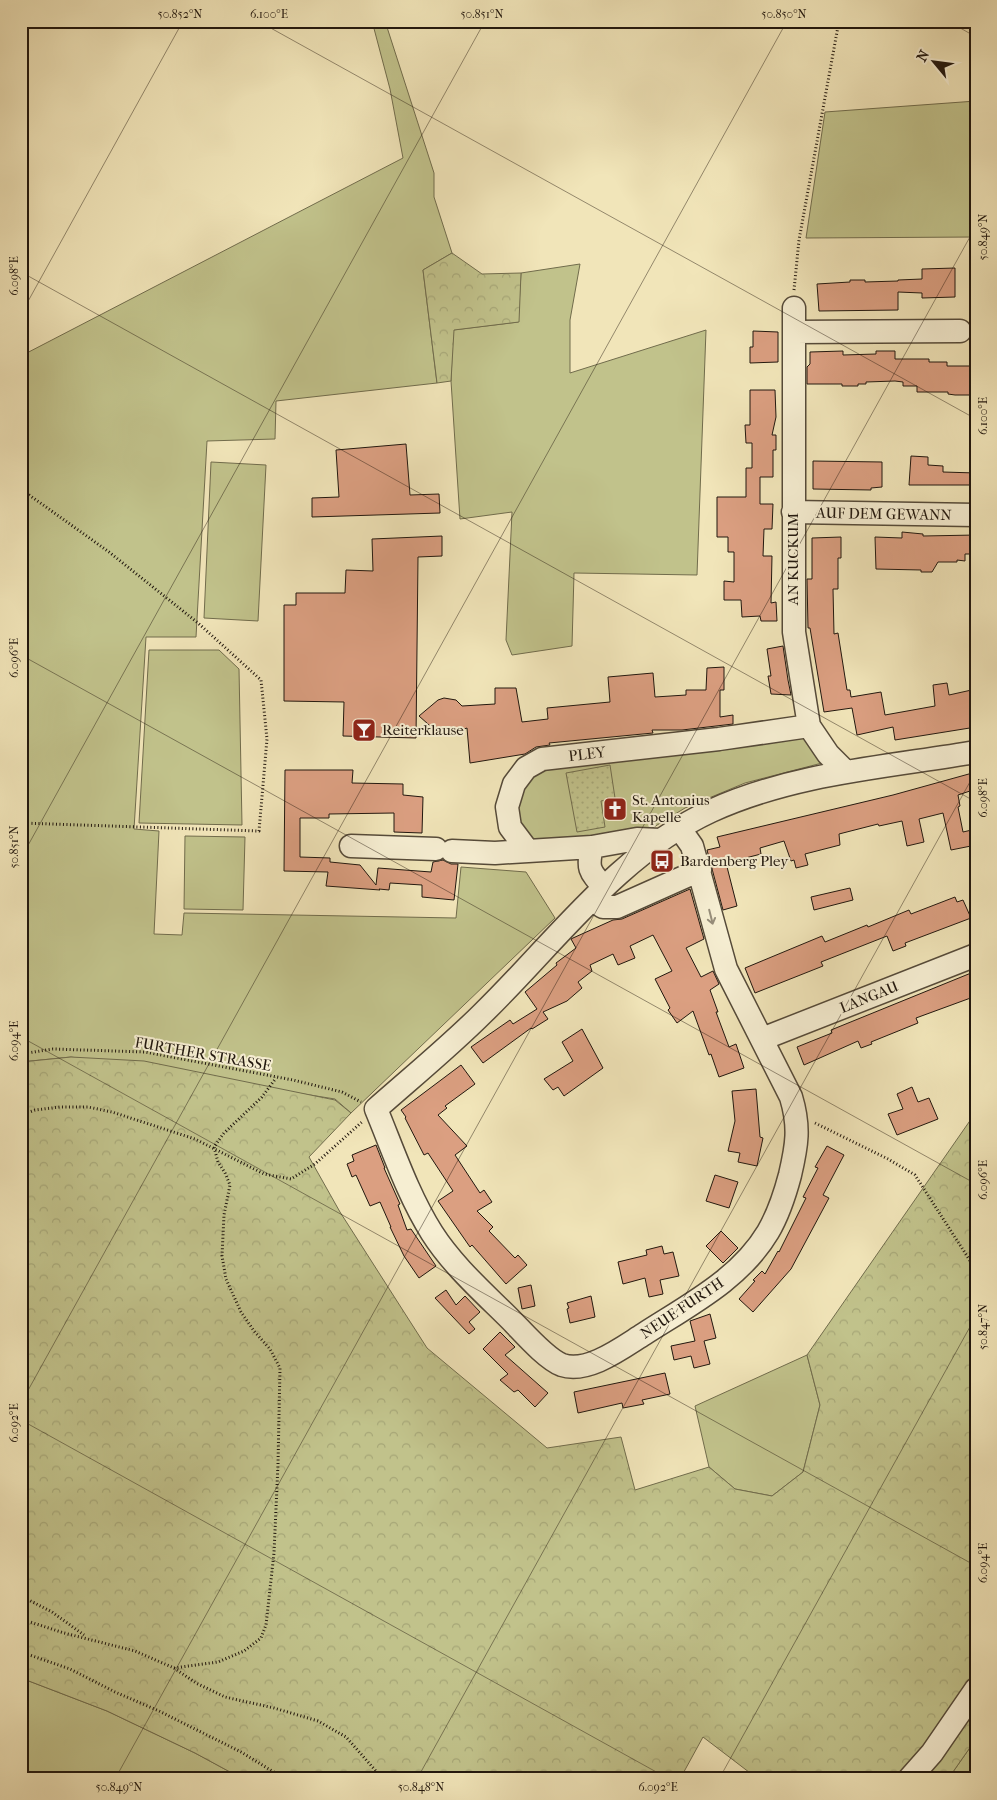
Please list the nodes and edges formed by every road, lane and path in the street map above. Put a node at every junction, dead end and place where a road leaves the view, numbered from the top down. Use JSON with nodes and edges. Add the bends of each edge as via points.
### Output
{"nodes":[{"id":1,"x":839,"y":21,"type":"edge"},
{"id":2,"x":794,"y":308,"type":"joint"},
{"id":3,"x":960,"y":331,"type":"dead end"},
{"id":4,"x":794,"y":332,"type":"junction"},
{"id":5,"x":21,"y":488,"type":"edge"},
{"id":6,"x":793,"y":512,"type":"junction"},
{"id":7,"x":976,"y":515,"type":"edge"},
{"id":8,"x":809,"y":726,"type":"junction"},
{"id":9,"x":976,"y":752,"type":"edge"},
{"id":10,"x":846,"y":771,"type":"junction"},
{"id":11,"x":21,"y":823,"type":"edge"},
{"id":12,"x":680,"y":829,"type":"junction"},
{"id":13,"x":660,"y":840,"type":"junction"},
{"id":14,"x":351,"y":846,"type":"dead end"},
{"id":15,"x":592,"y":846,"type":"junction"},
{"id":16,"x":528,"y":851,"type":"junction"},
{"id":17,"x":700,"y":870,"type":"junction"},
{"id":18,"x":598,"y":894,"type":"junction"},
{"id":19,"x":976,"y":955,"type":"edge"},
{"id":20,"x":762,"y":1039,"type":"junction"},
{"id":21,"x":21,"y":1054,"type":"edge"},
{"id":22,"x":276,"y":1078,"type":"junction"},
{"id":23,"x":376,"y":1109,"type":"junction"},
{"id":24,"x":796,"y":1113,"type":"junction"},
{"id":25,"x":21,"y":1115,"type":"edge"},
{"id":26,"x":214,"y":1147,"type":"junction"},
{"id":27,"x":976,"y":1270,"type":"edge"},
{"id":28,"x":21,"y":1596,"type":"edge"},
{"id":29,"x":21,"y":1619,"type":"edge"},
{"id":30,"x":87,"y":1637,"type":"junction"},
{"id":31,"x":21,"y":1652,"type":"edge"},
{"id":32,"x":174,"y":1668,"type":"junction"},
{"id":33,"x":976,"y":1689,"type":"edge"},
{"id":34,"x":285,"y":1779,"type":"edge"},
{"id":35,"x":383,"y":1779,"type":"edge"},
{"id":36,"x":909,"y":1779,"type":"edge"}],
"edges":[{"from":1,"to":2,"type":"path","via":[[799,240]]},
{"from":2,"to":4,"type":"street","name":"AN KUCKUM"},
{"from":3,"to":4,"type":"street"},
{"from":4,"to":6,"type":"street","name":"AN KUCKUM"},
{"from":5,"to":11,"type":"path","via":[[191,617],[261,680],[267,739],[259,831]]},
{"from":6,"to":7,"type":"street","name":"AUF DEM GEWANN"},
{"from":6,"to":8,"type":"street","name":"AN KUCKUM","via":[[794,632]]},
{"from":8,"to":10,"type":"street","name":"AN KUCKUM","via":[[828,754]]},
{"from":8,"to":16,"type":"street","name":"PLEY","via":[[719,740],[542,759],[526,768],[514,784],[507,807],[510,827]]},
{"from":9,"to":10,"type":"street"},
{"from":10,"to":12,"type":"street","via":[[752,795],[710,812]]},
{"from":12,"to":13,"type":"street"},
{"from":12,"to":17,"type":"street","name":"NEUE FURTH","via":[[692,846]]},
{"from":13,"to":15,"type":"street","via":[[637,839]]},
{"from":13,"to":18,"type":"street"},
{"from":14,"to":16,"type":"street","via":[[495,853]]},
{"from":15,"to":16,"type":"street"},
{"from":15,"to":18,"type":"street","via":[[588,864]]},
{"from":17,"to":18,"type":"street","via":[[617,907],[603,907]]},
{"from":17,"to":20,"type":"street","name":"NEUE FURTH","one_way":true,"via":[[726,969]]},
{"from":18,"to":23,"type":"street","via":[[482,1014]]},
{"from":19,"to":20,"type":"street","name":"LANGAU"},
{"from":20,"to":24,"type":"street","name":"NEUE FURTH"},
{"from":21,"to":22,"type":"path","name":"FURTHER STRASSE","via":[[53,1049],[145,1052]]},
{"from":22,"to":23,"type":"path","name":"FURTHER STRASSE","via":[[342,1092]]},
{"from":22,"to":26,"type":"path"},
{"from":23,"to":24,"type":"street","name":"NEUE FURTH","via":[[432,1234],[457,1265],[527,1337],[561,1364],[576,1367],[590,1365],[616,1352],[712,1290],[747,1260],[769,1231],[785,1194],[797,1146]]},
{"from":23,"to":26,"type":"path","via":[[315,1164],[291,1178],[264,1174]]},
{"from":24,"to":27,"type":"path","via":[[915,1175]]},
{"from":25,"to":26,"type":"path","via":[[60,1107],[88,1107],[195,1138]]},
{"from":26,"to":32,"type":"path","via":[[230,1186],[224,1215],[222,1256],[226,1279],[241,1312],[270,1348],[280,1368],[274,1552],[266,1625],[261,1638],[244,1651],[218,1662]]},
{"from":28,"to":30,"type":"path","via":[[52,1612]]},
{"from":29,"to":30,"type":"path"},
{"from":30,"to":32,"type":"path","via":[[135,1651]]},
{"from":31,"to":34,"type":"path","via":[[70,1669],[159,1711],[233,1748]]},
{"from":32,"to":35,"type":"path","via":[[225,1697],[318,1721],[346,1737]]},
{"from":33,"to":36,"type":"street","via":[[932,1753]]}]}
